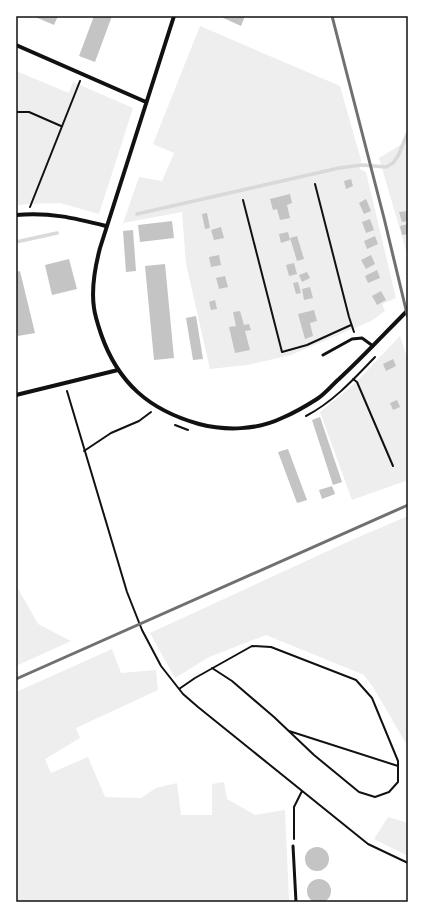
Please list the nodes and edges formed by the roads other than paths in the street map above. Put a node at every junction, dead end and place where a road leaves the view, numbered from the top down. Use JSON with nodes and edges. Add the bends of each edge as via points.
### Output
{"nodes":[{"id":1,"x":174,"y":16,"type":"edge"},
{"id":2,"x":16,"y":45,"type":"edge"},
{"id":3,"x":146,"y":102,"type":"junction"},
{"id":4,"x":16,"y":215,"type":"edge"},
{"id":5,"x":106,"y":226,"type":"junction"},
{"id":6,"x":408,"y":310,"type":"edge"},
{"id":7,"x":373,"y":346,"type":"junction"},
{"id":8,"x":323,"y":355,"type":"dead end"},
{"id":9,"x":118,"y":370,"type":"junction"},
{"id":10,"x":16,"y":395,"type":"edge"},
{"id":11,"x":293,"y":846,"type":"dead end"},
{"id":12,"x":296,"y":902,"type":"edge"}],
"edges":[{"from":1,"to":3,"type":"street"},
{"from":2,"to":3,"type":"street"},
{"from":3,"to":5,"type":"street"},
{"from":4,"to":5,"type":"street","via":[[59,215]]},
{"from":5,"to":9,"type":"street","via":[[95,266],[94,307],[104,341]]},
{"from":6,"to":7,"type":"street"},
{"from":7,"to":8,"type":"lane","via":[[362,338],[356,338]]},
{"from":7,"to":9,"type":"street","via":[[318,398],[282,419],[252,427],[220,428],[175,415],[148,401]]},
{"from":9,"to":10,"type":"street"},
{"from":11,"to":12,"type":"lane"}]}
